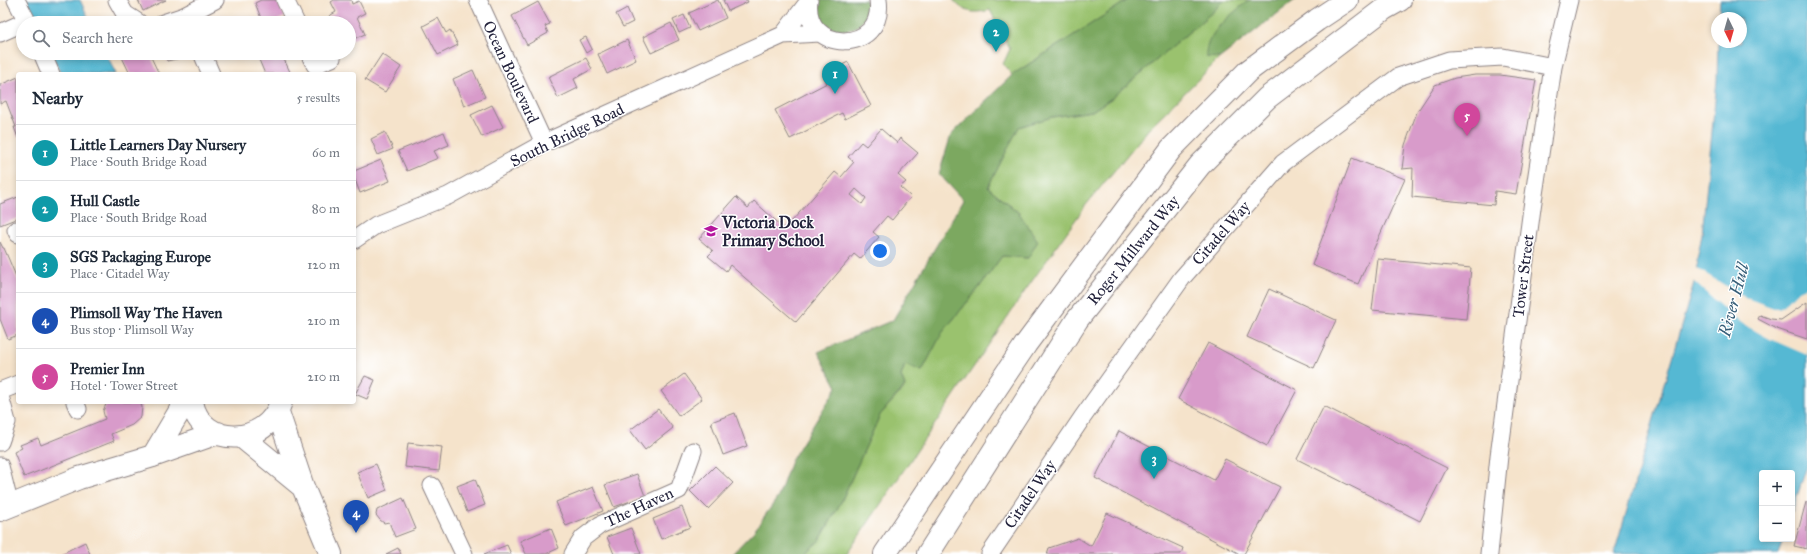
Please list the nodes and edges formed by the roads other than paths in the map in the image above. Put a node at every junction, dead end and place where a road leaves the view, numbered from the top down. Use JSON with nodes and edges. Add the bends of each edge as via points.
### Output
{"nodes":[{"id":1,"x":16,"y":0,"type":"edge"},
{"id":2,"x":117,"y":0,"type":"edge"},
{"id":3,"x":215,"y":0,"type":"edge"},
{"id":4,"x":285,"y":0,"type":"edge"},
{"id":5,"x":478,"y":0,"type":"edge"},
{"id":6,"x":1347,"y":0,"type":"edge"},
{"id":7,"x":1400,"y":0,"type":"edge"},
{"id":8,"x":1569,"y":0,"type":"edge"},
{"id":9,"x":809,"y":1,"type":"edge"},
{"id":10,"x":880,"y":2,"type":"edge"},
{"id":11,"x":24,"y":16,"type":"edge"},
{"id":12,"x":128,"y":16,"type":"edge"},
{"id":13,"x":192,"y":16,"type":"edge"},
{"id":14,"x":293,"y":16,"type":"edge"},
{"id":15,"x":16,"y":26,"type":"edge"},
{"id":16,"x":0,"y":33,"type":"edge"},
{"id":17,"x":820,"y":33,"type":"junction"},
{"id":18,"x":783,"y":35,"type":"junction"},
{"id":19,"x":45,"y":60,"type":"edge"},
{"id":20,"x":205,"y":60,"type":"edge"},
{"id":21,"x":312,"y":60,"type":"edge"},
{"id":22,"x":327,"y":60,"type":"edge"},
{"id":23,"x":1553,"y":67,"type":"junction"},
{"id":24,"x":51,"y":72,"type":"edge"},
{"id":25,"x":210,"y":72,"type":"edge"},
{"id":26,"x":544,"y":143,"type":"junction"},
{"id":27,"x":356,"y":239,"type":"edge"},
{"id":28,"x":16,"y":385,"type":"edge"},
{"id":29,"x":0,"y":391,"type":"edge"},
{"id":30,"x":0,"y":396,"type":"edge"},
{"id":31,"x":184,"y":404,"type":"edge"},
{"id":32,"x":193,"y":404,"type":"edge"},
{"id":33,"x":279,"y":407,"type":"edge"},
{"id":34,"x":218,"y":434,"type":"junction"},
{"id":35,"x":242,"y":437,"type":"junction"},
{"id":36,"x":0,"y":442,"type":"edge"},
{"id":37,"x":694,"y":451,"type":"dead end"},
{"id":38,"x":153,"y":456,"type":"junction"},
{"id":39,"x":0,"y":466,"type":"edge"},
{"id":40,"x":432,"y":486,"type":"dead end"},
{"id":41,"x":303,"y":488,"type":"junction"},
{"id":42,"x":5,"y":508,"type":"edge"},
{"id":43,"x":331,"y":554,"type":"edge"},
{"id":44,"x":464,"y":554,"type":"edge"},
{"id":45,"x":573,"y":554,"type":"edge"},
{"id":46,"x":885,"y":554,"type":"edge"},
{"id":47,"x":928,"y":554,"type":"edge"},
{"id":48,"x":990,"y":554,"type":"edge"},
{"id":49,"x":1489,"y":554,"type":"edge"}],
"edges":[{"from":1,"to":11,"type":"street"},
{"from":2,"to":12,"type":"street"},
{"from":3,"to":13,"type":"street"},
{"from":4,"to":14,"type":"street"},
{"from":5,"to":26,"type":"street","name":"Ocean Boulevard"},
{"from":6,"to":46,"type":"main road","name":"Roger Millward Way","via":[[1248,71],[1171,149],[1026,344]]},
{"from":7,"to":47,"type":"main road","name":"Roger Millward Way","via":[[1384,9],[1267,98],[1200,165],[1077,320]]},
{"from":8,"to":23,"type":"street","name":"Tower Street"},
{"from":9,"to":17,"type":"street","via":[[812,24]]},
{"from":9,"to":18,"type":"street","name":"South Bridge Road"},
{"from":10,"to":17,"type":"street","via":[[877,19],[863,36],[852,41],[840,42]]},
{"from":15,"to":16,"type":"street"},
{"from":17,"to":18,"type":"street","name":"South Bridge Road"},
{"from":18,"to":26,"type":"street","name":"South Bridge Road"},
{"from":19,"to":24,"type":"street"},
{"from":20,"to":25,"type":"street"},
{"from":21,"to":22,"type":"street","via":[[315,65]]},
{"from":23,"to":48,"type":"street","name":"Citadel Way","via":[[1503,57],[1449,60],[1398,77],[1283,163],[1182,278],[1082,418]]},
{"from":23,"to":49,"type":"street","name":"Tower Street","via":[[1499,456]]},
{"from":26,"to":27,"type":"street","name":"South Bridge Road","via":[[448,196],[376,225]]},
{"from":28,"to":29,"type":"street"},
{"from":30,"to":36,"type":"street","via":[[7,422]]},
{"from":31,"to":38,"type":"main road"},
{"from":32,"to":34,"type":"main road","via":[[198,417]]},
{"from":33,"to":35,"type":"main road","via":[[269,424]]},
{"from":33,"to":41,"type":"main road"},
{"from":34,"to":35,"type":"main road"},
{"from":34,"to":38,"type":"main road"},
{"from":35,"to":41,"type":"main road"},
{"from":37,"to":45,"type":"street","name":"The Haven","via":[[678,490],[600,525],[583,538]]},
{"from":38,"to":42,"type":"main road","via":[[79,478]]},
{"from":39,"to":42,"type":"street"},
{"from":40,"to":44,"type":"street"},
{"from":41,"to":43,"type":"main road"}]}
